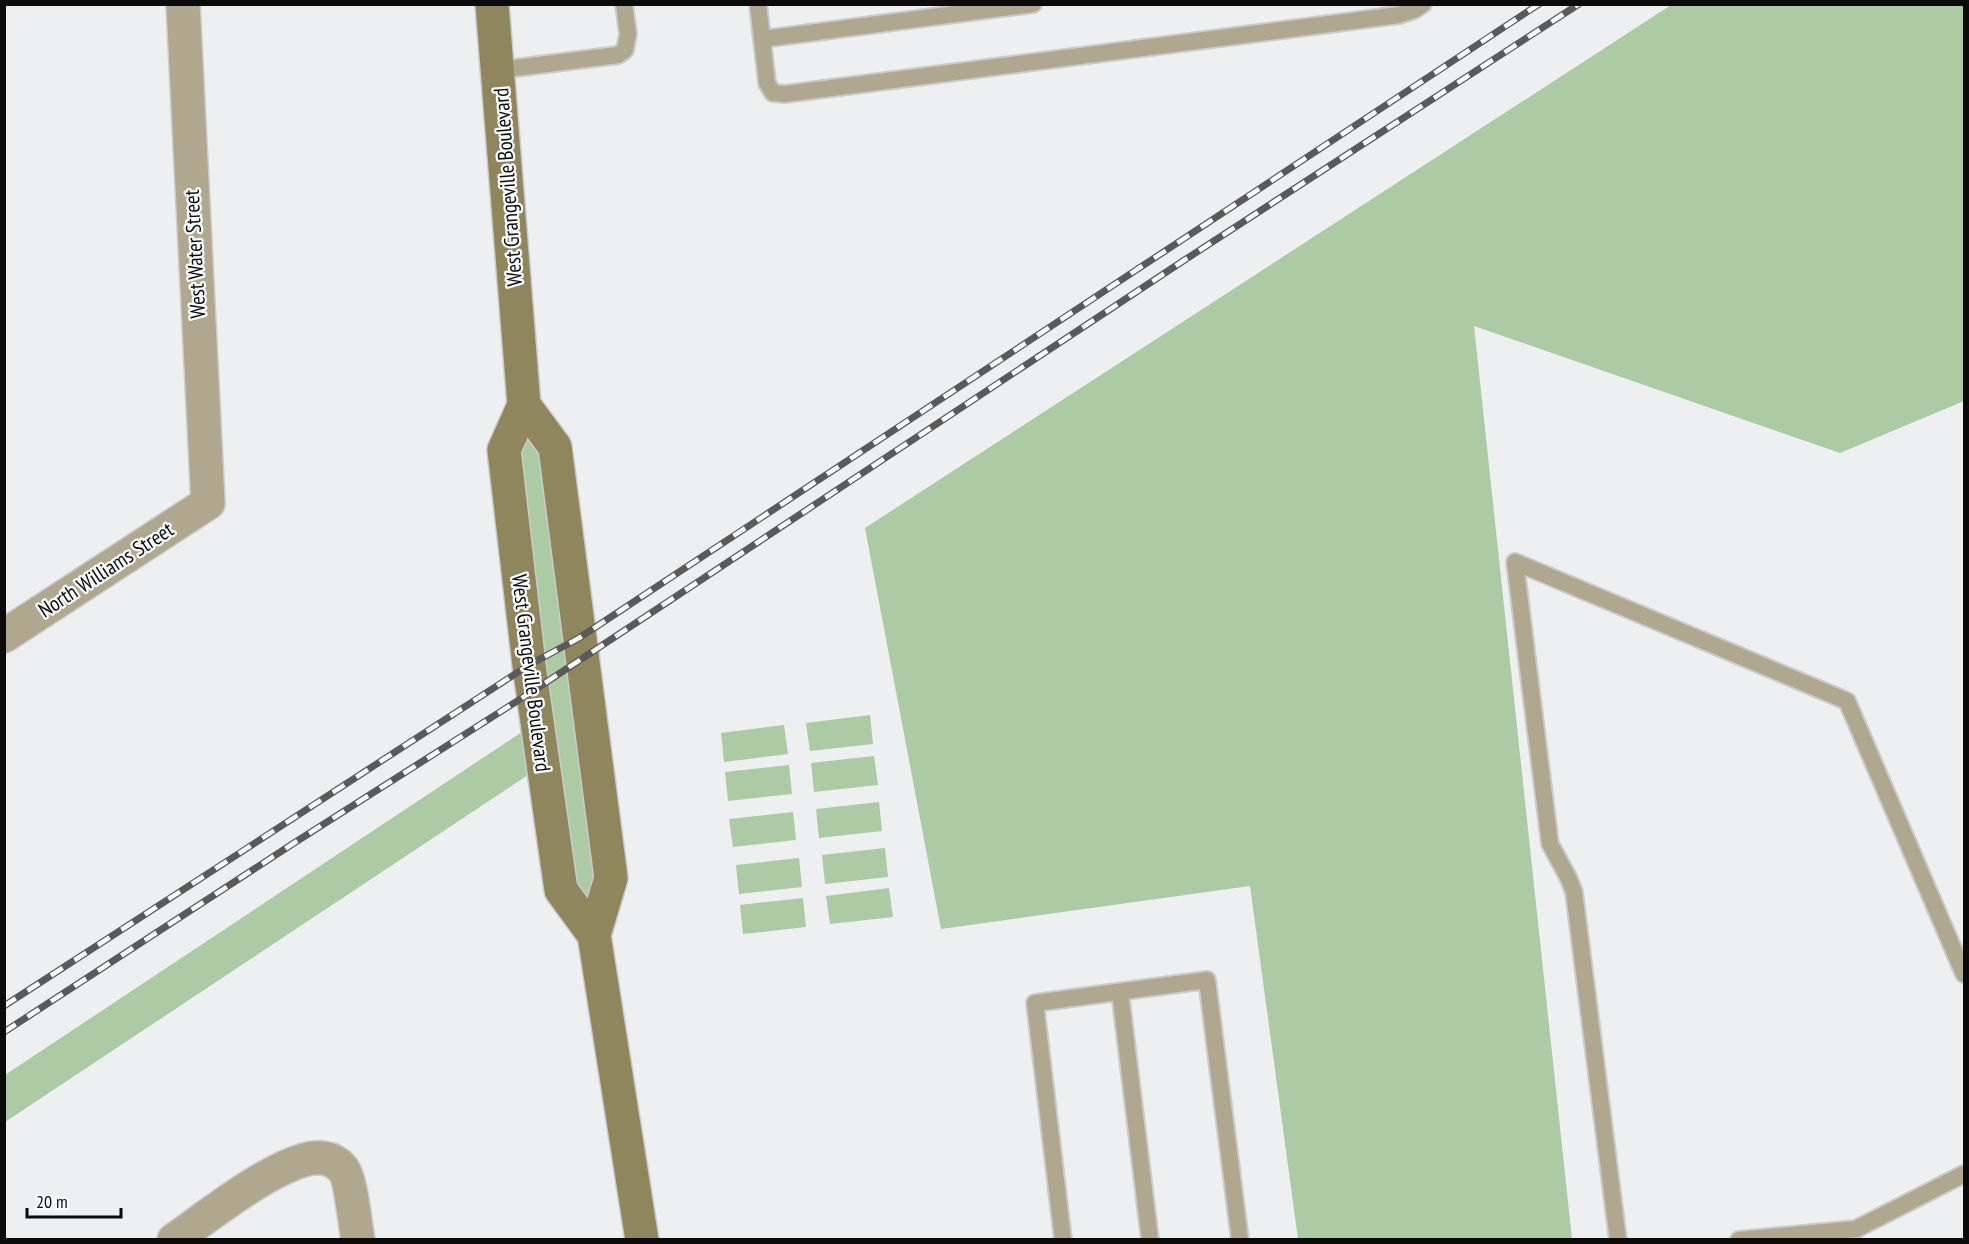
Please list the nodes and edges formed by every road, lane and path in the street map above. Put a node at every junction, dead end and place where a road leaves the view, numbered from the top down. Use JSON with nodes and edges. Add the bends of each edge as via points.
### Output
{"nodes":[{"id":1,"x":183,"y":4,"type":"edge"},
{"id":2,"x":492,"y":4,"type":"edge"},
{"id":3,"x":624,"y":4,"type":"edge"},
{"id":4,"x":758,"y":4,"type":"edge"},
{"id":5,"x":1033,"y":4,"type":"edge"},
{"id":6,"x":1423,"y":4,"type":"edge"},
{"id":7,"x":1398,"y":10,"type":"edge"},
{"id":8,"x":762,"y":39,"type":"junction"},
{"id":9,"x":499,"y":70,"type":"junction"},
{"id":10,"x":524,"y":405,"type":"junction"},
{"id":11,"x":208,"y":503,"type":"joint"},
{"id":12,"x":4,"y":636,"type":"edge"},
{"id":13,"x":594,"y":935,"type":"junction"},
{"id":14,"x":1965,"y":974,"type":"edge"},
{"id":15,"x":1120,"y":992,"type":"junction"},
{"id":16,"x":1965,"y":1174,"type":"edge"},
{"id":17,"x":1857,"y":1234,"type":"edge"},
{"id":18,"x":174,"y":1239,"type":"edge"},
{"id":19,"x":358,"y":1239,"type":"edge"},
{"id":20,"x":642,"y":1239,"type":"edge"},
{"id":21,"x":1063,"y":1239,"type":"edge"},
{"id":22,"x":1150,"y":1239,"type":"edge"},
{"id":23,"x":1240,"y":1239,"type":"edge"},
{"id":24,"x":1618,"y":1239,"type":"edge"},
{"id":25,"x":1739,"y":1239,"type":"edge"}],
"edges":[{"from":1,"to":11,"type":"street","name":"West Water Street"},
{"from":2,"to":9,"type":"main road","name":"West Grangeville Boulevard"},
{"from":3,"to":9,"type":"lane","via":[[628,34],[626,50],[618,55]]},
{"from":4,"to":8,"type":"lane"},
{"from":5,"to":8,"type":"lane"},
{"from":6,"to":7,"type":"lane","via":[[1414,10]]},
{"from":7,"to":8,"type":"lane","via":[[785,94],[773,93],[767,83]]},
{"from":9,"to":10,"type":"main road","name":"West Grangeville Boulevard"},
{"from":10,"to":13,"type":"main road","name":"West Grangeville Boulevard","via":[[555,447],[611,878]]},
{"from":10,"to":13,"type":"main road","name":"West Grangeville Boulevard","via":[[504,450],[529,665],[561,890]]},
{"from":11,"to":12,"type":"street","name":"North Williams Street"},
{"from":13,"to":20,"type":"main road","name":"West Grangeville Boulevard"},
{"from":14,"to":24,"type":"lane","via":[[1847,701],[1515,562],[1550,844],[1574,892]]},
{"from":15,"to":21,"type":"lane","via":[[1035,1003]]},
{"from":15,"to":22,"type":"lane"},
{"from":15,"to":23,"type":"lane","via":[[1207,980]]},
{"from":16,"to":17,"type":"lane"},
{"from":17,"to":25,"type":"lane"},
{"from":18,"to":19,"type":"street","via":[[267,1177],[305,1159],[323,1158],[344,1169]]}]}
